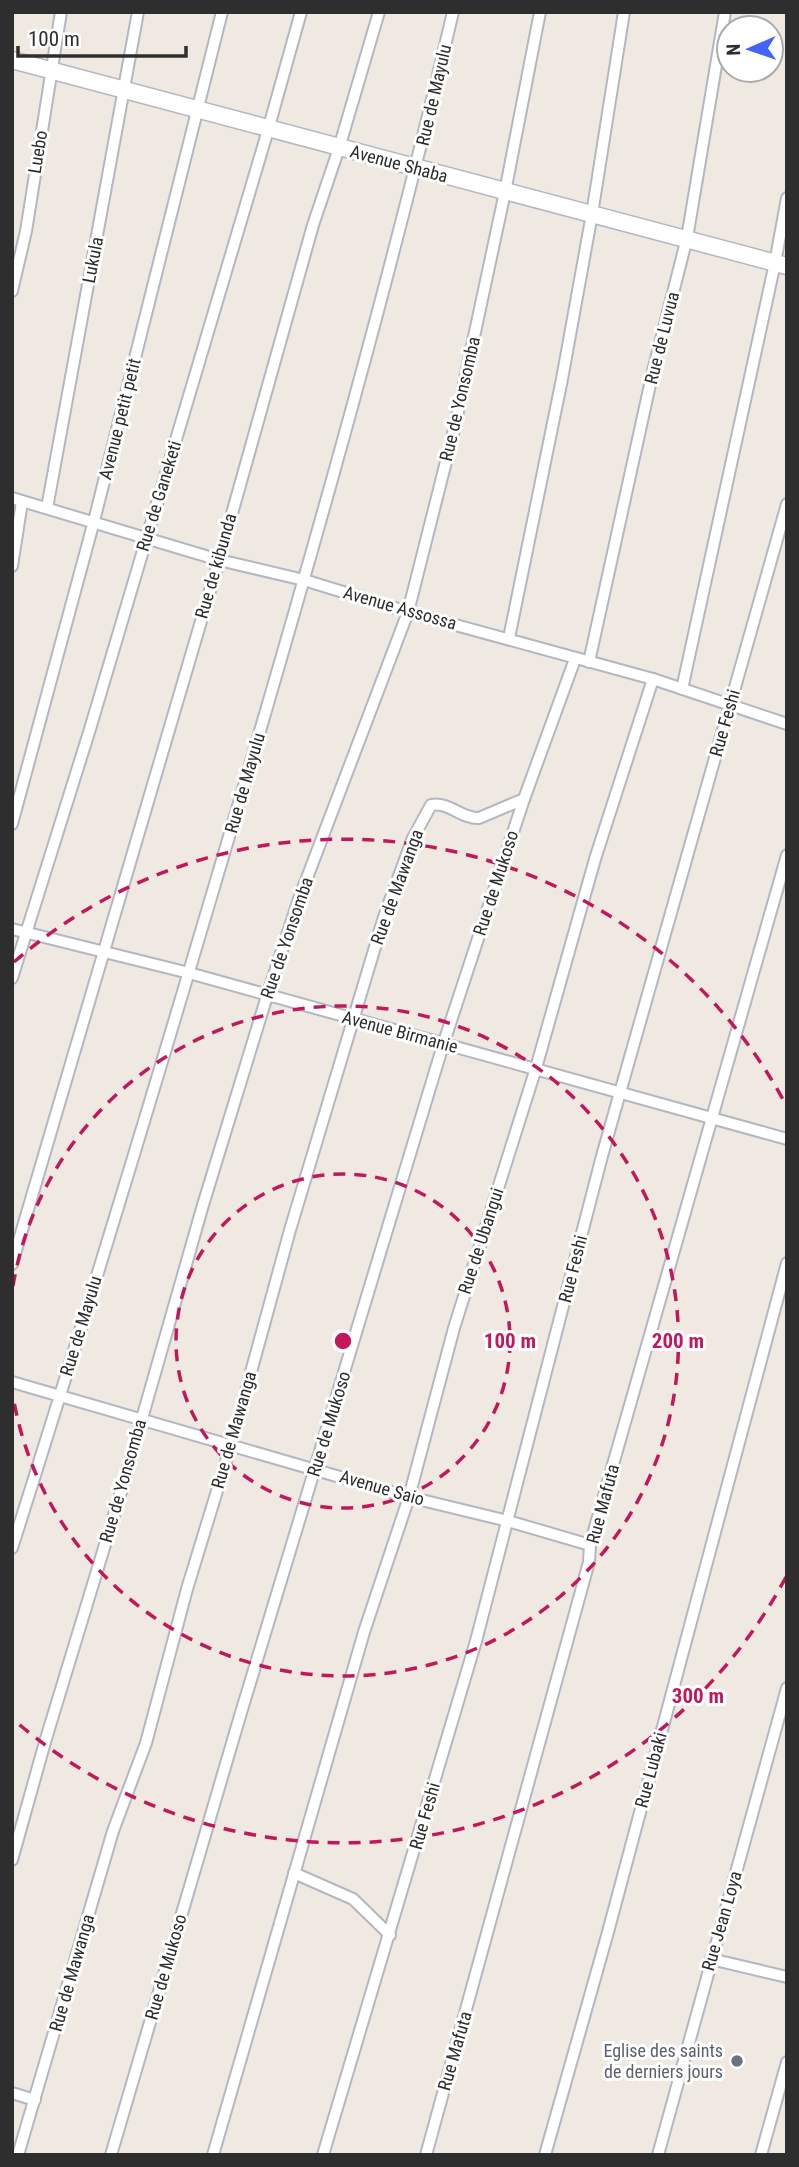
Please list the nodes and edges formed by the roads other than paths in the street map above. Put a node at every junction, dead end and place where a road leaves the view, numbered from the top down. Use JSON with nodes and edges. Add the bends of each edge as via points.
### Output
{"nodes":[{"id":1,"x":61,"y":12,"type":"edge"},
{"id":2,"x":138,"y":12,"type":"edge"},
{"id":3,"x":222,"y":12,"type":"edge"},
{"id":4,"x":301,"y":12,"type":"edge"},
{"id":5,"x":379,"y":12,"type":"edge"},
{"id":6,"x":453,"y":12,"type":"edge"},
{"id":7,"x":540,"y":12,"type":"edge"},
{"id":8,"x":624,"y":12,"type":"edge"},
{"id":9,"x":725,"y":12,"type":"edge"},
{"id":10,"x":12,"y":60,"type":"edge"},
{"id":11,"x":53,"y":71,"type":"junction"},
{"id":12,"x":125,"y":90,"type":"junction"},
{"id":13,"x":199,"y":110,"type":"junction"},
{"id":14,"x":268,"y":130,"type":"junction"},
{"id":15,"x":339,"y":148,"type":"junction"},
{"id":16,"x":416,"y":169,"type":"junction"},
{"id":17,"x":505,"y":192,"type":"junction"},
{"id":18,"x":787,"y":198,"type":"edge"},
{"id":19,"x":592,"y":214,"type":"junction"},
{"id":20,"x":687,"y":239,"type":"junction"},
{"id":21,"x":781,"y":265,"type":"edge"},
{"id":22,"x":12,"y":291,"type":"edge"},
{"id":23,"x":17,"y":500,"type":"edge"},
{"id":24,"x":787,"y":505,"type":"edge"},
{"id":25,"x":47,"y":508,"type":"junction"},
{"id":26,"x":94,"y":522,"type":"junction"},
{"id":27,"x":146,"y":538,"type":"junction"},
{"id":28,"x":219,"y":559,"type":"junction"},
{"id":29,"x":12,"y":566,"type":"edge"},
{"id":30,"x":304,"y":580,"type":"junction"},
{"id":31,"x":408,"y":612,"type":"junction"},
{"id":32,"x":509,"y":638,"type":"junction"},
{"id":33,"x":575,"y":659,"type":"junction"},
{"id":34,"x":589,"y":662,"type":"junction"},
{"id":35,"x":653,"y":679,"type":"junction"},
{"id":36,"x":682,"y":689,"type":"junction"},
{"id":37,"x":731,"y":706,"type":"junction"},
{"id":38,"x":787,"y":724,"type":"edge"},
{"id":39,"x":524,"y":799,"type":"junction"},
{"id":40,"x":12,"y":824,"type":"edge"},
{"id":41,"x":787,"y":855,"type":"edge"},
{"id":42,"x":12,"y":929,"type":"edge"},
{"id":43,"x":27,"y":932,"type":"junction"},
{"id":44,"x":104,"y":953,"type":"junction"},
{"id":45,"x":190,"y":973,"type":"junction"},
{"id":46,"x":12,"y":978,"type":"edge"},
{"id":47,"x":267,"y":996,"type":"junction"},
{"id":48,"x":353,"y":1020,"type":"junction"},
{"id":49,"x":443,"y":1045,"type":"junction"},
{"id":50,"x":536,"y":1068,"type":"junction"},
{"id":51,"x":621,"y":1092,"type":"junction"},
{"id":52,"x":713,"y":1117,"type":"junction"},
{"id":53,"x":787,"y":1139,"type":"edge"},
{"id":54,"x":787,"y":1263,"type":"edge"},
{"id":55,"x":12,"y":1264,"type":"edge"},
{"id":56,"x":12,"y":1382,"type":"edge"},
{"id":57,"x":60,"y":1397,"type":"junction"},
{"id":58,"x":141,"y":1418,"type":"junction"},
{"id":59,"x":231,"y":1445,"type":"junction"},
{"id":60,"x":316,"y":1469,"type":"junction"},
{"id":61,"x":409,"y":1497,"type":"junction"},
{"id":62,"x":508,"y":1521,"type":"junction"},
{"id":63,"x":590,"y":1545,"type":"junction"},
{"id":64,"x":12,"y":1548,"type":"edge"},
{"id":65,"x":787,"y":1688,"type":"edge"},
{"id":66,"x":12,"y":1860,"type":"edge"},
{"id":67,"x":295,"y":1873,"type":"junction"},
{"id":68,"x":388,"y":1940,"type":"junction"},
{"id":69,"x":711,"y":1959,"type":"junction"},
{"id":70,"x":787,"y":1977,"type":"edge"},
{"id":71,"x":787,"y":2062,"type":"edge"},
{"id":72,"x":12,"y":2093,"type":"edge"},
{"id":73,"x":35,"y":2100,"type":"junction"},
{"id":74,"x":18,"y":2155,"type":"edge"},
{"id":75,"x":111,"y":2155,"type":"edge"},
{"id":76,"x":213,"y":2155,"type":"edge"},
{"id":77,"x":323,"y":2155,"type":"edge"},
{"id":78,"x":426,"y":2155,"type":"edge"},
{"id":79,"x":545,"y":2155,"type":"edge"},
{"id":80,"x":658,"y":2155,"type":"edge"},
{"id":81,"x":761,"y":2155,"type":"edge"}],
"edges":[{"from":1,"to":11,"type":"street","name":"Luebo"},
{"from":2,"to":12,"type":"street","name":"Lukula"},
{"from":3,"to":13,"type":"street","name":"Avenue petit petit"},
{"from":4,"to":14,"type":"street","name":"Rue de Ganeketi"},
{"from":5,"to":15,"type":"street","name":"Rue de kibunda"},
{"from":6,"to":16,"type":"street","name":"Rue de Mayulu"},
{"from":7,"to":17,"type":"street","name":"Rue de Yonsomba"},
{"from":8,"to":19,"type":"street"},
{"from":9,"to":20,"type":"street","name":"Rue de Luvua"},
{"from":10,"to":11,"type":"street","name":"Avenue Shaba"},
{"from":11,"to":12,"type":"street","name":"Avenue Shaba"},
{"from":11,"to":22,"type":"street","name":"Luebo"},
{"from":12,"to":13,"type":"street","name":"Avenue Shaba"},
{"from":12,"to":25,"type":"street","name":"Lukula"},
{"from":13,"to":14,"type":"street","name":"Avenue Shaba"},
{"from":13,"to":26,"type":"street","name":"Avenue petit petit"},
{"from":14,"to":15,"type":"street","name":"Avenue Shaba"},
{"from":14,"to":27,"type":"street","name":"Rue de Ganeketi"},
{"from":15,"to":16,"type":"street","name":"Avenue Shaba"},
{"from":15,"to":28,"type":"street","name":"Rue de kibunda"},
{"from":16,"to":17,"type":"street","name":"Avenue Shaba"},
{"from":16,"to":30,"type":"street","name":"Rue de Mayulu"},
{"from":17,"to":19,"type":"street","name":"Avenue Shaba"},
{"from":17,"to":31,"type":"street","name":"Rue de Yonsomba","via":[[454,430]]},
{"from":18,"to":21,"type":"street"},
{"from":19,"to":20,"type":"street","name":"Avenue Shaba"},
{"from":19,"to":32,"type":"street"},
{"from":20,"to":21,"type":"street","name":"Avenue Shaba"},
{"from":20,"to":34,"type":"street","name":"Rue de Luvua"},
{"from":21,"to":36,"type":"street"},
{"from":23,"to":25,"type":"street","name":"Avenue Assossa"},
{"from":23,"to":29,"type":"street"},
{"from":24,"to":37,"type":"street","name":"Rue Feshi"},
{"from":25,"to":26,"type":"street","name":"Avenue Assossa"},
{"from":26,"to":27,"type":"street","name":"Avenue Assossa"},
{"from":26,"to":40,"type":"street","name":"Avenue petit petit"},
{"from":27,"to":28,"type":"street","name":"Avenue Assossa"},
{"from":27,"to":43,"type":"street","name":"Rue de Ganeketi"},
{"from":28,"to":30,"type":"street","name":"Avenue Assossa"},
{"from":28,"to":44,"type":"street","name":"Rue de kibunda"},
{"from":30,"to":31,"type":"street","name":"Avenue Assossa"},
{"from":30,"to":45,"type":"street","name":"Rue de Mayulu"},
{"from":31,"to":32,"type":"street","name":"Avenue Assossa"},
{"from":31,"to":47,"type":"street","name":"Rue de Yonsomba"},
{"from":32,"to":33,"type":"street","name":"Avenue Assossa"},
{"from":33,"to":34,"type":"street","name":"Avenue Assossa"},
{"from":33,"to":39,"type":"street","name":"Rue de Mukoso"},
{"from":34,"to":35,"type":"street","name":"Avenue Assossa"},
{"from":35,"to":36,"type":"street","name":"Avenue Assossa"},
{"from":35,"to":50,"type":"street","name":"Rue de Ubangui","via":[[595,859]]},
{"from":36,"to":37,"type":"street","name":"Avenue Assossa"},
{"from":37,"to":38,"type":"street","name":"Avenue Assossa"},
{"from":37,"to":51,"type":"street","name":"Rue Feshi"},
{"from":39,"to":48,"type":"street","name":"Rue de Mawanga","via":[[478,818],[437,803],[427,809],[384,917]]},
{"from":39,"to":49,"type":"street","name":"Rue de Mukoso"},
{"from":41,"to":52,"type":"street","name":"Rue Mafuta"},
{"from":42,"to":43,"type":"street","name":"Avenue Birmanie"},
{"from":43,"to":44,"type":"street","name":"Avenue Birmanie"},
{"from":43,"to":46,"type":"street","name":"Rue de Ganeketi"},
{"from":44,"to":45,"type":"street","name":"Avenue Birmanie"},
{"from":44,"to":55,"type":"street","name":"Rue de kibunda"},
{"from":45,"to":47,"type":"street","name":"Avenue Birmanie"},
{"from":45,"to":57,"type":"street","name":"Rue de Mayulu"},
{"from":47,"to":48,"type":"street","name":"Avenue Birmanie"},
{"from":47,"to":58,"type":"street","name":"Rue de Yonsomba"},
{"from":48,"to":49,"type":"street","name":"Avenue Birmanie"},
{"from":48,"to":59,"type":"street","name":"Rue de Mawanga"},
{"from":49,"to":50,"type":"street","name":"Avenue Birmanie"},
{"from":49,"to":60,"type":"street","name":"Rue de Mukoso"},
{"from":50,"to":51,"type":"street","name":"Avenue Birmanie"},
{"from":50,"to":61,"type":"street","name":"Rue de Ubangui","via":[[454,1328]]},
{"from":51,"to":52,"type":"street","name":"Avenue Birmanie"},
{"from":51,"to":62,"type":"street","name":"Rue Feshi"},
{"from":52,"to":53,"type":"street","name":"Avenue Birmanie"},
{"from":52,"to":63,"type":"street","name":"Rue Mafuta"},
{"from":54,"to":79,"type":"street","name":"Rue Lubaki"},
{"from":56,"to":57,"type":"street","name":"Avenue Saio"},
{"from":57,"to":58,"type":"street","name":"Avenue Saio"},
{"from":57,"to":64,"type":"street","name":"Rue de Mayulu"},
{"from":58,"to":59,"type":"street","name":"Avenue Saio"},
{"from":58,"to":66,"type":"street","name":"Rue de Yonsomba"},
{"from":59,"to":60,"type":"street","name":"Avenue Saio"},
{"from":59,"to":73,"type":"street","name":"Rue de Mawanga","via":[[146,1743],[113,1831]]},
{"from":60,"to":61,"type":"street","name":"Avenue Saio"},
{"from":60,"to":75,"type":"street","name":"Rue de Mukoso"},
{"from":61,"to":62,"type":"street","name":"Avenue Saio"},
{"from":61,"to":67,"type":"street","name":"Rue de Ubangui","via":[[364,1632]]},
{"from":62,"to":63,"type":"street","name":"Avenue Saio"},
{"from":62,"to":68,"type":"street","name":"Rue Feshi"},
{"from":63,"to":78,"type":"street","name":"Rue Mafuta"},
{"from":65,"to":69,"type":"street","name":"Rue Jean Loya"},
{"from":67,"to":68,"type":"street","via":[[353,1899]]},
{"from":67,"to":76,"type":"street"},
{"from":68,"to":77,"type":"street","name":"Rue Feshi"},
{"from":69,"to":70,"type":"street"},
{"from":69,"to":80,"type":"street","name":"Rue Jean Loya"},
{"from":71,"to":81,"type":"street"},
{"from":72,"to":73,"type":"street"},
{"from":73,"to":74,"type":"street","name":"Rue de Mawanga"}]}
